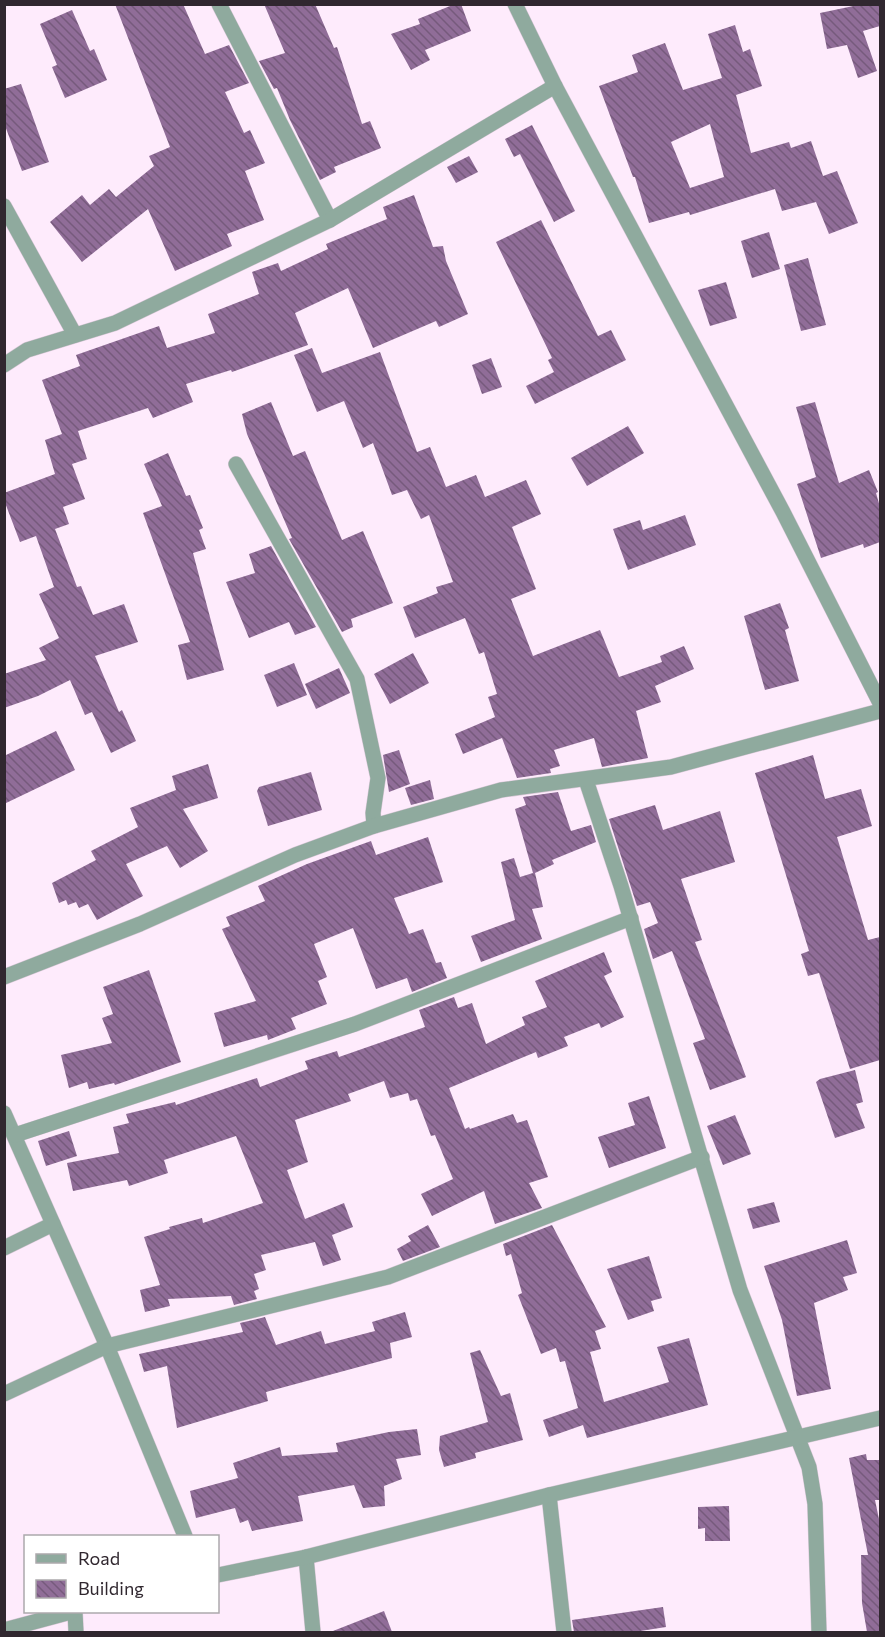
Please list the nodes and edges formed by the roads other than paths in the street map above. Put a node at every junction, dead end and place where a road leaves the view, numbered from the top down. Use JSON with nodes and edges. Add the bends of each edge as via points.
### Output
{"nodes":[{"id":1,"x":219,"y":4,"type":"edge"},
{"id":2,"x":515,"y":4,"type":"edge"},
{"id":3,"x":555,"y":86,"type":"junction"},
{"id":4,"x":4,"y":206,"type":"edge"},
{"id":5,"x":330,"y":220,"type":"junction"},
{"id":6,"x":75,"y":335,"type":"junction"},
{"id":7,"x":4,"y":365,"type":"edge"},
{"id":8,"x":236,"y":464,"type":"dead end"},
{"id":9,"x":880,"y":703,"type":"edge"},
{"id":10,"x":880,"y":711,"type":"edge"},
{"id":11,"x":586,"y":780,"type":"junction"},
{"id":12,"x":374,"y":826,"type":"junction"},
{"id":13,"x":630,"y":918,"type":"junction"},
{"id":14,"x":4,"y":977,"type":"edge"},
{"id":15,"x":4,"y":1113,"type":"edge"},
{"id":16,"x":15,"y":1135,"type":"junction"},
{"id":17,"x":702,"y":1157,"type":"junction"},
{"id":18,"x":53,"y":1224,"type":"junction"},
{"id":19,"x":4,"y":1248,"type":"edge"},
{"id":20,"x":107,"y":1346,"type":"junction"},
{"id":21,"x":4,"y":1394,"type":"edge"},
{"id":22,"x":880,"y":1418,"type":"edge"},
{"id":23,"x":797,"y":1439,"type":"junction"},
{"id":24,"x":549,"y":1495,"type":"junction"},
{"id":25,"x":184,"y":1535,"type":"edge"},
{"id":26,"x":306,"y":1557,"type":"junction"},
{"id":27,"x":219,"y":1575,"type":"edge"},
{"id":28,"x":66,"y":1613,"type":"edge"},
{"id":29,"x":73,"y":1613,"type":"edge"},
{"id":30,"x":4,"y":1630,"type":"edge"},
{"id":31,"x":76,"y":1632,"type":"edge"},
{"id":32,"x":313,"y":1632,"type":"edge"},
{"id":33,"x":564,"y":1632,"type":"edge"},
{"id":34,"x":819,"y":1632,"type":"edge"}],
"edges":[{"from":1,"to":5,"type":"street"},
{"from":2,"to":3,"type":"street"},
{"from":3,"to":5,"type":"street"},
{"from":3,"to":9,"type":"street"},
{"from":4,"to":6,"type":"street"},
{"from":5,"to":6,"type":"street","via":[[115,323]]},
{"from":6,"to":7,"type":"street","via":[[27,350]]},
{"from":8,"to":12,"type":"street","via":[[357,679],[378,778]]},
{"from":10,"to":11,"type":"street","via":[[671,767]]},
{"from":11,"to":12,"type":"street","via":[[501,790]]},
{"from":11,"to":13,"type":"street"},
{"from":12,"to":14,"type":"street","via":[[295,855],[140,924]]},
{"from":13,"to":16,"type":"street","via":[[356,1024]]},
{"from":13,"to":17,"type":"street"},
{"from":15,"to":16,"type":"street"},
{"from":16,"to":18,"type":"street"},
{"from":17,"to":20,"type":"street","via":[[388,1277]]},
{"from":17,"to":23,"type":"street","via":[[740,1290]]},
{"from":18,"to":19,"type":"street"},
{"from":18,"to":20,"type":"street"},
{"from":20,"to":21,"type":"street"},
{"from":20,"to":25,"type":"street"},
{"from":22,"to":23,"type":"street"},
{"from":23,"to":24,"type":"street"},
{"from":23,"to":34,"type":"street","via":[[809,1467],[815,1504]]},
{"from":24,"to":26,"type":"street"},
{"from":24,"to":33,"type":"street"},
{"from":26,"to":27,"type":"street"},
{"from":26,"to":32,"type":"street"},
{"from":28,"to":30,"type":"street"},
{"from":29,"to":31,"type":"street"}]}
